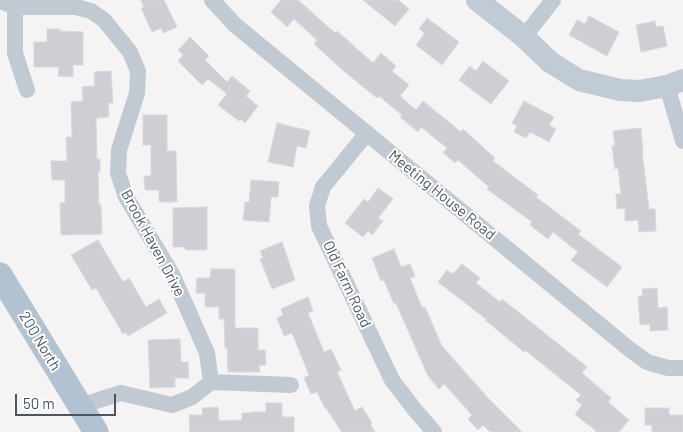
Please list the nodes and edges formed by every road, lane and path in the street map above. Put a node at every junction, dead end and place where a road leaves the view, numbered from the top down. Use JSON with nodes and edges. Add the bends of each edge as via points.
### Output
{"nodes":[{"id":1,"x":212,"y":0,"type":"edge"},
{"id":2,"x":477,"y":0,"type":"edge"},
{"id":3,"x":553,"y":0,"type":"edge"},
{"id":4,"x":8,"y":4,"type":"edge"},
{"id":5,"x":524,"y":37,"type":"junction"},
{"id":6,"x":675,"y":83,"type":"edge"},
{"id":7,"x":27,"y":90,"type":"dead end"},
{"id":8,"x":366,"y":134,"type":"junction"},
{"id":9,"x":683,"y":142,"type":"edge"},
{"id":10,"x":0,"y":275,"type":"edge"},
{"id":11,"x":683,"y":368,"type":"edge"},
{"id":12,"x":211,"y":382,"type":"junction"},
{"id":13,"x":291,"y":385,"type":"dead end"},
{"id":14,"x":80,"y":406,"type":"junction"},
{"id":15,"x":96,"y":432,"type":"edge"},
{"id":16,"x":434,"y":432,"type":"edge"}],
"edges":[{"from":1,"to":8,"type":"street","name":"Meeting House Road","via":[[235,25]]},
{"from":2,"to":5,"type":"street"},
{"from":3,"to":5,"type":"street"},
{"from":4,"to":7,"type":"street","via":[[15,53]]},
{"from":4,"to":12,"type":"street","name":"Brook Haven Drive","via":[[76,7],[91,11],[104,20],[130,52],[138,72],[137,93],[119,150],[118,173],[126,197],[172,274],[207,353]]},
{"from":5,"to":6,"type":"street","via":[[550,62],[580,80],[638,91]]},
{"from":6,"to":9,"type":"street"},
{"from":8,"to":11,"type":"street","name":"Meeting House Road","via":[[628,348],[647,362]]},
{"from":8,"to":16,"type":"street","name":"Old Farm Road","via":[[323,187],[317,206],[319,226],[392,380]]},
{"from":10,"to":14,"type":"main road","name":"200 North"},
{"from":12,"to":13,"type":"street"},
{"from":12,"to":14,"type":"street","via":[[192,397],[172,405],[121,393]]},
{"from":14,"to":15,"type":"main road","name":"200 North"}]}
